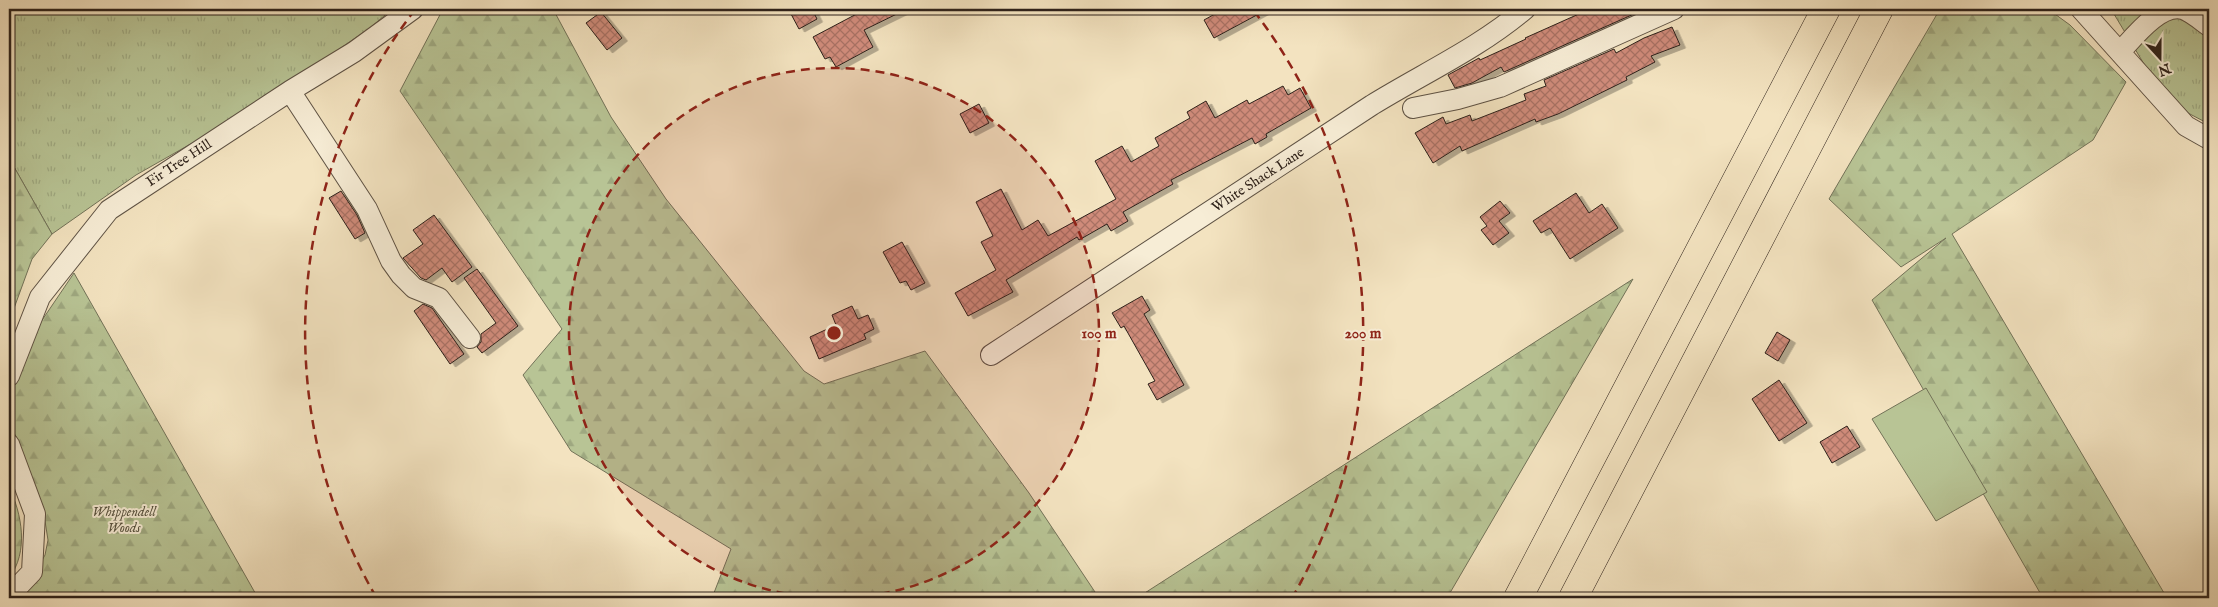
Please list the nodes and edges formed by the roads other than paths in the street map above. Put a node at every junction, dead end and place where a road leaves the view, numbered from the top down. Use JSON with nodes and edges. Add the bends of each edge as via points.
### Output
{"nodes":[{"id":1,"x":413,"y":9,"type":"edge"},
{"id":2,"x":1526,"y":9,"type":"edge"},
{"id":3,"x":1674,"y":9,"type":"edge"},
{"id":4,"x":1826,"y":9,"type":"edge"},
{"id":5,"x":1879,"y":9,"type":"edge"},
{"id":6,"x":2081,"y":9,"type":"edge"},
{"id":7,"x":2209,"y":26,"type":"edge"},
{"id":8,"x":2120,"y":52,"type":"junction"},
{"id":9,"x":290,"y":91,"type":"junction"},
{"id":10,"x":1413,"y":108,"type":"dead end"},
{"id":11,"x":2209,"y":139,"type":"edge"},
{"id":12,"x":470,"y":338,"type":"dead end"},
{"id":13,"x":992,"y":355,"type":"dead end"},
{"id":14,"x":9,"y":376,"type":"edge"},
{"id":15,"x":9,"y":444,"type":"edge"},
{"id":16,"x":9,"y":596,"type":"edge"},
{"id":17,"x":1518,"y":598,"type":"edge"},
{"id":18,"x":1573,"y":598,"type":"edge"}],
"edges":[{"from":1,"to":9,"type":"street","name":"Fir Tree Hill","via":[[354,52]]},
{"from":2,"to":13,"type":"street","name":"White Shack Lane","via":[[1477,45],[1372,105]]},
{"from":3,"to":10,"type":"street","via":[[1500,87]]},
{"from":4,"to":17,"type":"highway"},
{"from":5,"to":18,"type":"highway"},
{"from":6,"to":8,"type":"street"},
{"from":7,"to":8,"type":"street","via":[[2183,9],[2169,9],[2152,19]]},
{"from":8,"to":11,"type":"street","via":[[2186,126]]},
{"from":9,"to":12,"type":"street","via":[[367,209],[401,276],[414,288],[439,298]]},
{"from":9,"to":14,"type":"street","name":"Fir Tree Hill","via":[[109,210],[40,297]]},
{"from":15,"to":16,"type":"street","via":[[35,514],[32,572]]}]}
